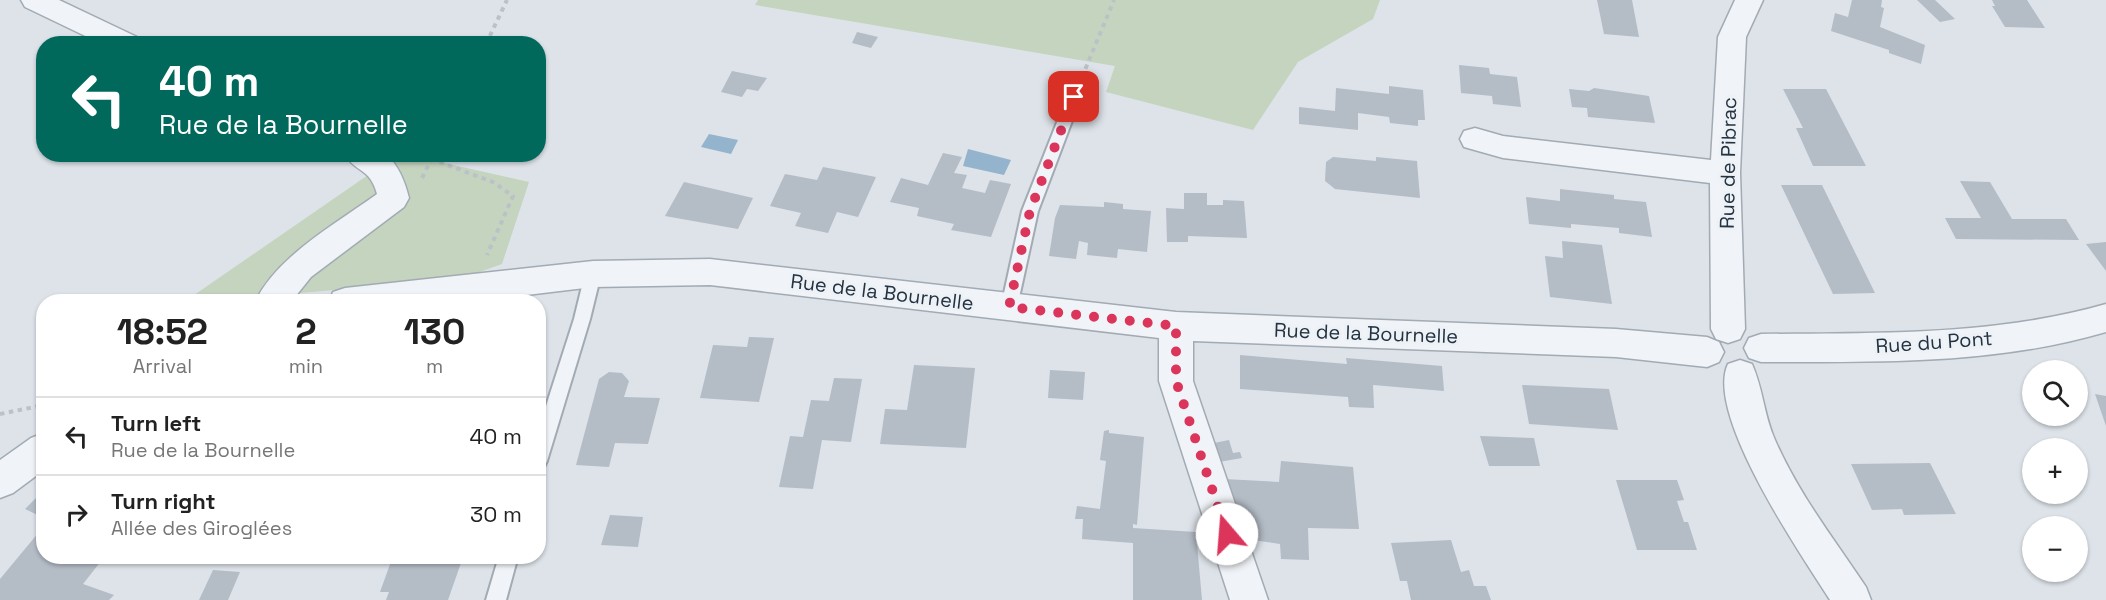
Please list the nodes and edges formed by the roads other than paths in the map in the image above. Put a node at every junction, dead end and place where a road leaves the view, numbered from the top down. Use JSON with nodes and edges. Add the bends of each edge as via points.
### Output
{"nodes":[{"id":1,"x":35,"y":0,"type":"edge"},
{"id":2,"x":1749,"y":0,"type":"edge"},
{"id":3,"x":110,"y":36,"type":"edge"},
{"id":4,"x":1074,"y":97,"type":"road end"},
{"id":5,"x":1475,"y":139,"type":"dead end"},
{"id":6,"x":375,"y":162,"type":"edge"},
{"id":7,"x":1725,"y":173,"type":"junction"},
{"id":8,"x":593,"y":274,"type":"junction"},
{"id":9,"x":278,"y":294,"type":"edge"},
{"id":10,"x":415,"y":294,"type":"edge"},
{"id":11,"x":1009,"y":307,"type":"junction"},
{"id":12,"x":2106,"y":318,"type":"edge"},
{"id":13,"x":1176,"y":326,"type":"junction"},
{"id":14,"x":1718,"y":341,"type":"junction"},
{"id":15,"x":1750,"y":362,"type":"junction"},
{"id":16,"x":546,"y":436,"type":"edge"},
{"id":17,"x":36,"y":455,"type":"edge"},
{"id":18,"x":0,"y":481,"type":"edge"},
{"id":19,"x":507,"y":564,"type":"edge"},
{"id":20,"x":496,"y":600,"type":"edge"},
{"id":21,"x":1249,"y":600,"type":"edge"},
{"id":22,"x":1852,"y":600,"type":"edge"}],
"edges":[{"from":1,"to":3,"type":"street"},
{"from":2,"to":7,"type":"street","name":"Rue de Pibrac","via":[[1732,37]]},
{"from":4,"to":11,"type":"lane","via":[[1030,211]]},
{"from":5,"to":7,"type":"street","via":[[1503,147]]},
{"from":6,"to":9,"type":"street","via":[[389,177],[393,198],[300,268]]},
{"from":7,"to":14,"type":"street","name":"Rue de Pibrac"},
{"from":8,"to":10,"type":"street","name":"Rue de la Bournelle"},
{"from":8,"to":11,"type":"street","name":"Rue de la Bournelle","via":[[710,272]]},
{"from":8,"to":16,"type":"lane"},
{"from":11,"to":13,"type":"street","name":"Rue de la Bournelle"},
{"from":12,"to":15,"type":"street","name":"Rue du Pont","via":[[2061,331]]},
{"from":13,"to":14,"type":"street","name":"Rue de la Bournelle","via":[[1616,343]]},
{"from":13,"to":21,"type":"street","via":[[1176,381]]},
{"from":14,"to":15,"type":"street","via":[[1747,335]]},
{"from":15,"to":22,"type":"street","via":[[1743,401],[1765,462]]},
{"from":17,"to":18,"type":"street"},
{"from":19,"to":20,"type":"lane"}]}
